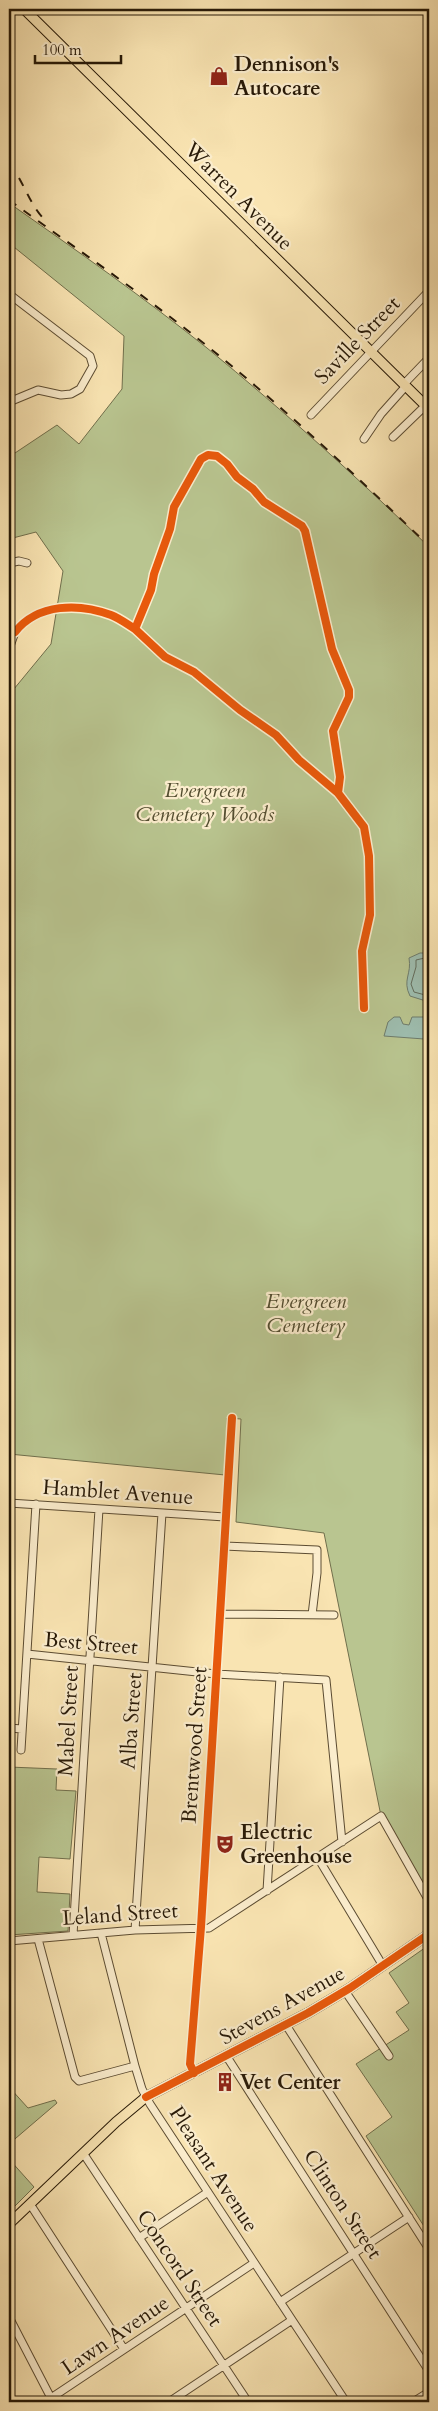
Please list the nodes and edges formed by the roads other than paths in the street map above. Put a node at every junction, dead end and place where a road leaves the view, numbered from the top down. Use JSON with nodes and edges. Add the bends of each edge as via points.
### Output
{"nodes":[{"id":1,"x":24,"y":9,"type":"edge"},
{"id":2,"x":429,"y":291,"type":"edge"},
{"id":3,"x":9,"y":294,"type":"edge"},
{"id":4,"x":370,"y":351,"type":"junction"},
{"id":5,"x":429,"y":358,"type":"edge"},
{"id":6,"x":405,"y":385,"type":"junction"},
{"id":7,"x":9,"y":402,"type":"edge"},
{"id":8,"x":427,"y":408,"type":"edge"},
{"id":9,"x":311,"y":414,"type":"dead end"},
{"id":10,"x":393,"y":437,"type":"dead end"},
{"id":11,"x":364,"y":439,"type":"dead end"},
{"id":12,"x":9,"y":563,"type":"edge"},
{"id":13,"x":27,"y":563,"type":"dead end"},
{"id":14,"x":15,"y":632,"type":"dead end"},
{"id":15,"x":9,"y":649,"type":"edge"},
{"id":16,"x":232,"y":1418,"type":"dead end"},
{"id":17,"x":9,"y":1503,"type":"edge"},
{"id":18,"x":36,"y":1504,"type":"junction"},
{"id":19,"x":99,"y":1509,"type":"junction"},
{"id":20,"x":162,"y":1513,"type":"junction"},
{"id":21,"x":225,"y":1517,"type":"junction"},
{"id":22,"x":224,"y":1546,"type":"junction"},
{"id":23,"x":221,"y":1614,"type":"junction"},
{"id":24,"x":312,"y":1615,"type":"junction"},
{"id":25,"x":334,"y":1615,"type":"dead end"},
{"id":26,"x":27,"y":1654,"type":"junction"},
{"id":27,"x":90,"y":1661,"type":"junction"},
{"id":28,"x":152,"y":1666,"type":"junction"},
{"id":29,"x":216,"y":1674,"type":"junction"},
{"id":30,"x":280,"y":1677,"type":"junction"},
{"id":31,"x":9,"y":1728,"type":"edge"},
{"id":32,"x":22,"y":1729,"type":"junction"},
{"id":33,"x":21,"y":1750,"type":"dead end"},
{"id":34,"x":342,"y":1842,"type":"junction"},
{"id":35,"x":318,"y":1858,"type":"junction"},
{"id":36,"x":267,"y":1891,"type":"junction"},
{"id":37,"x":429,"y":1901,"type":"edge"},
{"id":38,"x":201,"y":1927,"type":"junction"},
{"id":39,"x":135,"y":1930,"type":"junction"},
{"id":40,"x":101,"y":1933,"type":"junction"},
{"id":41,"x":429,"y":1934,"type":"edge"},
{"id":42,"x":74,"y":1935,"type":"junction"},
{"id":43,"x":38,"y":1939,"type":"junction"},
{"id":44,"x":9,"y":1941,"type":"edge"},
{"id":45,"x":383,"y":1966,"type":"junction"},
{"id":46,"x":345,"y":1991,"type":"junction"},
{"id":47,"x":286,"y":2025,"type":"junction"},
{"id":48,"x":227,"y":2056,"type":"junction"},
{"id":49,"x":388,"y":2056,"type":"dead end"},
{"id":50,"x":135,"y":2066,"type":"junction"},
{"id":51,"x":194,"y":2073,"type":"junction"},
{"id":52,"x":146,"y":2097,"type":"junction"},
{"id":53,"x":83,"y":2153,"type":"junction"},
{"id":54,"x":208,"y":2192,"type":"junction"},
{"id":55,"x":30,"y":2204,"type":"junction"},
{"id":56,"x":409,"y":2217,"type":"junction"},
{"id":57,"x":9,"y":2224,"type":"edge"},
{"id":58,"x":139,"y":2238,"type":"junction"},
{"id":59,"x":429,"y":2249,"type":"edge"},
{"id":60,"x":354,"y":2254,"type":"junction"},
{"id":61,"x":254,"y":2263,"type":"junction"},
{"id":62,"x":280,"y":2302,"type":"junction"},
{"id":63,"x":186,"y":2308,"type":"junction"},
{"id":64,"x":9,"y":2317,"type":"edge"},
{"id":65,"x":292,"y":2320,"type":"junction"},
{"id":66,"x":124,"y":2349,"type":"junction"},
{"id":67,"x":224,"y":2366,"type":"junction"},
{"id":68,"x":429,"y":2372,"type":"edge"},
{"id":69,"x":429,"y":2392,"type":"edge"},
{"id":70,"x":48,"y":2400,"type":"edge"},
{"id":71,"x":169,"y":2402,"type":"edge"},
{"id":72,"x":248,"y":2402,"type":"edge"},
{"id":73,"x":346,"y":2402,"type":"edge"},
{"id":74,"x":413,"y":2402,"type":"edge"}],
"edges":[{"from":1,"to":4,"type":"main road","name":"Warren Avenue"},
{"from":2,"to":4,"type":"street","name":"Saville Street"},
{"from":3,"to":7,"type":"street","via":[[90,356],[93,366],[80,389],[71,394],[38,390]]},
{"from":4,"to":6,"type":"main road","name":"Warren Avenue"},
{"from":4,"to":9,"type":"street","name":"Saville Street"},
{"from":5,"to":6,"type":"street"},
{"from":6,"to":8,"type":"main road","name":"Warren Avenue"},
{"from":6,"to":11,"type":"street"},
{"from":8,"to":10,"type":"street"},
{"from":12,"to":13,"type":"street"},
{"from":14,"to":15,"type":"street"},
{"from":16,"to":21,"type":"street","name":"Brentwood Street"},
{"from":17,"to":18,"type":"street","name":"Hamblet Avenue"},
{"from":18,"to":19,"type":"street","name":"Hamblet Avenue"},
{"from":18,"to":26,"type":"street"},
{"from":19,"to":20,"type":"street","name":"Hamblet Avenue"},
{"from":19,"to":27,"type":"street","name":"Mabel Street"},
{"from":20,"to":21,"type":"street","name":"Hamblet Avenue"},
{"from":20,"to":28,"type":"street","name":"Alba Street"},
{"from":21,"to":22,"type":"street","name":"Brentwood Street"},
{"from":22,"to":23,"type":"street","name":"Brentwood Street"},
{"from":22,"to":24,"type":"street","via":[[317,1550]]},
{"from":23,"to":24,"type":"street"},
{"from":23,"to":29,"type":"street","name":"Brentwood Street"},
{"from":24,"to":25,"type":"street"},
{"from":26,"to":27,"type":"street","name":"Best Street"},
{"from":26,"to":32,"type":"street"},
{"from":27,"to":28,"type":"street","name":"Best Street"},
{"from":27,"to":42,"type":"street","name":"Mabel Street"},
{"from":28,"to":29,"type":"street","name":"Best Street"},
{"from":28,"to":39,"type":"street","name":"Alba Street"},
{"from":29,"to":30,"type":"street","name":"Best Street"},
{"from":29,"to":38,"type":"street","name":"Brentwood Street"},
{"from":30,"to":34,"type":"street","name":"Best Street","via":[[324,1678],[328,1683]]},
{"from":30,"to":36,"type":"street"},
{"from":31,"to":32,"type":"street"},
{"from":32,"to":33,"type":"street"},
{"from":34,"to":35,"type":"street","name":"Leland Street"},
{"from":34,"to":37,"type":"street","name":"Leland Street","via":[[381,1816]]},
{"from":35,"to":36,"type":"street","name":"Leland Street"},
{"from":35,"to":45,"type":"street"},
{"from":36,"to":38,"type":"street","name":"Leland Street","via":[[208,1928]]},
{"from":38,"to":39,"type":"street","name":"Leland Street"},
{"from":38,"to":51,"type":"street","name":"Brentwood Street","via":[[190,2064]]},
{"from":39,"to":40,"type":"street","name":"Leland Street"},
{"from":40,"to":42,"type":"street","name":"Leland Street"},
{"from":40,"to":50,"type":"street","name":"Pleasant Avenue"},
{"from":41,"to":45,"type":"main road","name":"Stevens Avenue"},
{"from":42,"to":43,"type":"street","name":"Leland Street"},
{"from":43,"to":44,"type":"street","name":"Leland Street"},
{"from":43,"to":50,"type":"street","via":[[75,2077],[79,2081]]},
{"from":45,"to":46,"type":"main road","name":"Stevens Avenue"},
{"from":46,"to":47,"type":"main road","name":"Stevens Avenue"},
{"from":46,"to":49,"type":"street"},
{"from":47,"to":48,"type":"main road","name":"Stevens Avenue"},
{"from":47,"to":56,"type":"street"},
{"from":48,"to":51,"type":"main road","name":"Stevens Avenue"},
{"from":48,"to":60,"type":"street","name":"Clinton Street"},
{"from":50,"to":52,"type":"street","name":"Pleasant Avenue"},
{"from":51,"to":52,"type":"main road","name":"Stevens Avenue"},
{"from":52,"to":53,"type":"main road","name":"Stevens Avenue"},
{"from":52,"to":54,"type":"street","name":"Pleasant Avenue"},
{"from":53,"to":55,"type":"main road","name":"Stevens Avenue"},
{"from":53,"to":58,"type":"street","name":"Concord Street"},
{"from":54,"to":58,"type":"street"},
{"from":54,"to":61,"type":"street","name":"Pleasant Avenue"},
{"from":55,"to":57,"type":"main road","name":"Stevens Avenue"},
{"from":55,"to":66,"type":"street"},
{"from":56,"to":59,"type":"street"},
{"from":56,"to":60,"type":"street"},
{"from":58,"to":63,"type":"street","name":"Concord Street"},
{"from":60,"to":62,"type":"street"},
{"from":60,"to":68,"type":"street","name":"Clinton Street"},
{"from":61,"to":62,"type":"street","name":"Pleasant Avenue"},
{"from":61,"to":63,"type":"street","name":"Lawn Avenue"},
{"from":62,"to":65,"type":"street","name":"Pleasant Avenue"},
{"from":63,"to":66,"type":"street","name":"Lawn Avenue"},
{"from":63,"to":67,"type":"street","name":"Concord Street"},
{"from":64,"to":70,"type":"street"},
{"from":65,"to":67,"type":"street"},
{"from":65,"to":73,"type":"street","name":"Pleasant Avenue"},
{"from":66,"to":70,"type":"street","name":"Lawn Avenue"},
{"from":67,"to":71,"type":"street"},
{"from":67,"to":72,"type":"street","name":"Concord Street"},
{"from":69,"to":74,"type":"street"}]}
